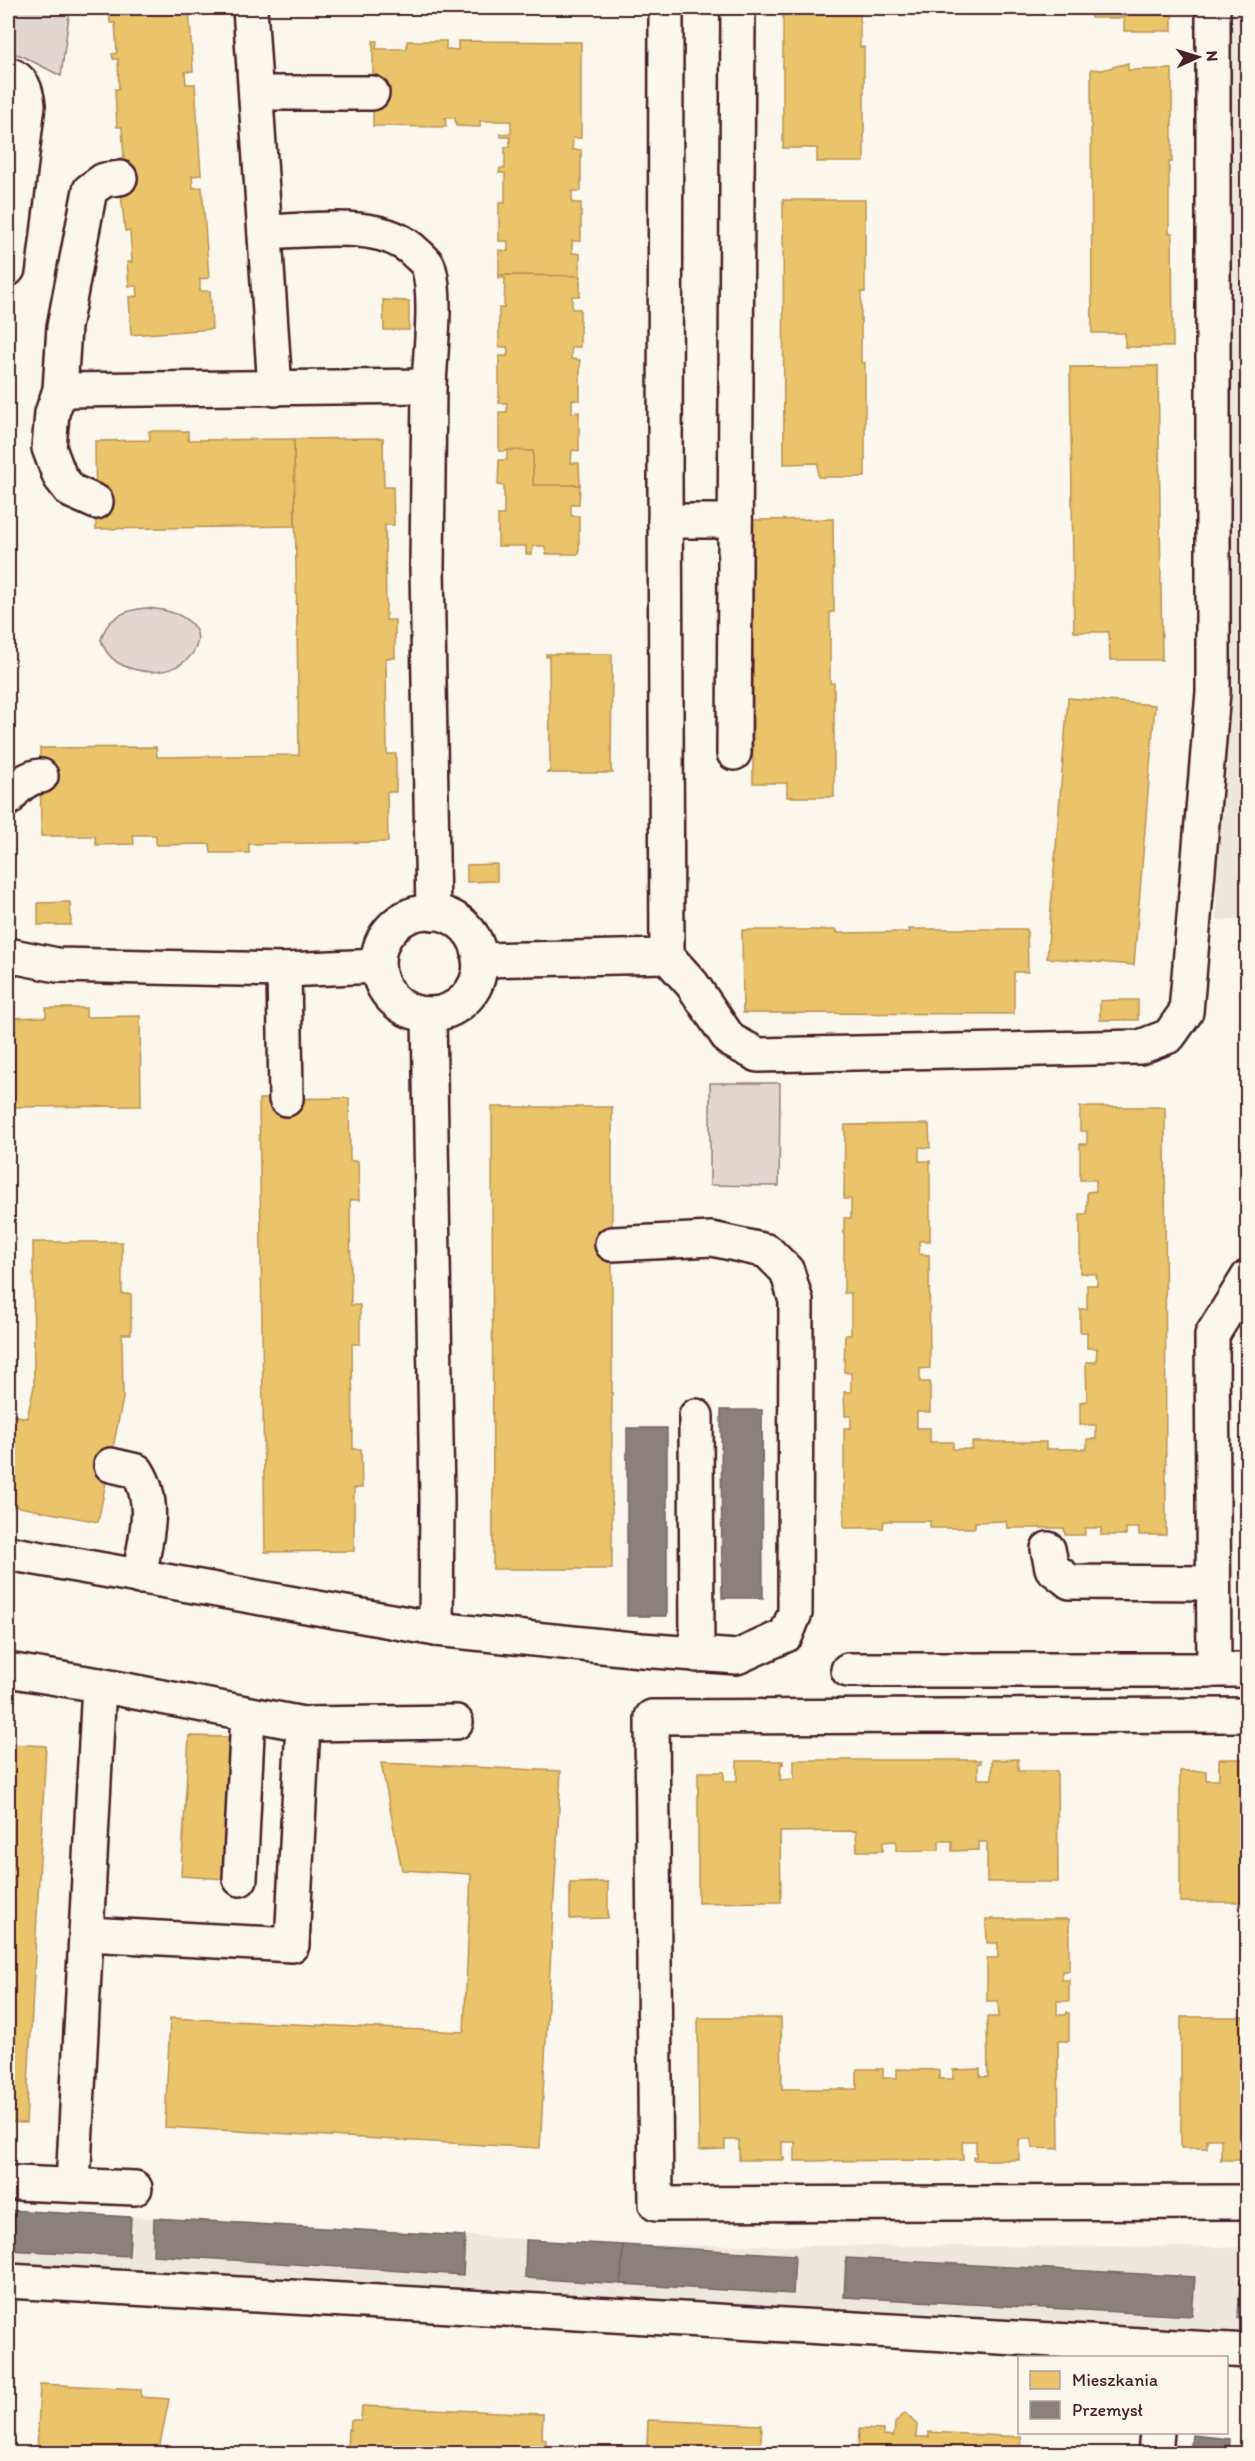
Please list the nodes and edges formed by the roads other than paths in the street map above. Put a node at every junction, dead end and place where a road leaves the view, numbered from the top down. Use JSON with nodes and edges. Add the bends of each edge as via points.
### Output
{"nodes":[{"id":1,"x":250,"y":8,"type":"edge"},
{"id":2,"x":666,"y":8,"type":"edge"},
{"id":3,"x":738,"y":8,"type":"edge"},
{"id":4,"x":1213,"y":8,"type":"edge"},
{"id":5,"x":8,"y":74,"type":"edge"},
{"id":6,"x":256,"y":93,"type":"junction"},
{"id":7,"x":372,"y":93,"type":"dead end"},
{"id":8,"x":120,"y":178,"type":"dead end"},
{"id":9,"x":12,"y":206,"type":"edge"},
{"id":10,"x":265,"y":232,"type":"junction"},
{"id":11,"x":8,"y":269,"type":"edge"},
{"id":12,"x":429,"y":386,"type":"junction"},
{"id":13,"x":275,"y":388,"type":"junction"},
{"id":14,"x":60,"y":390,"type":"junction"},
{"id":15,"x":96,"y":502,"type":"dead end"},
{"id":16,"x":665,"y":521,"type":"junction"},
{"id":17,"x":735,"y":521,"type":"junction"},
{"id":18,"x":734,"y":753,"type":"dead end"},
{"id":19,"x":41,"y":776,"type":"dead end"},
{"id":20,"x":8,"y":799,"type":"edge"},
{"id":21,"x":433,"y":913,"type":"junction"},
{"id":22,"x":8,"y":956,"type":"edge"},
{"id":23,"x":667,"y":956,"type":"junction"},
{"id":24,"x":479,"y":960,"type":"junction"},
{"id":25,"x":378,"y":966,"type":"junction"},
{"id":26,"x":284,"y":970,"type":"junction"},
{"id":27,"x":429,"y":1014,"type":"junction"},
{"id":28,"x":286,"y":1099,"type":"dead end"},
{"id":29,"x":612,"y":1244,"type":"dead end"},
{"id":30,"x":1248,"y":1277,"type":"edge"},
{"id":31,"x":696,"y":1416,"type":"dead end"},
{"id":32,"x":111,"y":1465,"type":"dead end"},
{"id":33,"x":1048,"y":1549,"type":"dead end"},
{"id":34,"x":8,"y":1553,"type":"edge"},
{"id":35,"x":140,"y":1577,"type":"junction"},
{"id":36,"x":1212,"y":1583,"type":"junction"},
{"id":37,"x":436,"y":1629,"type":"junction"},
{"id":38,"x":697,"y":1654,"type":"junction"},
{"id":39,"x":8,"y":1670,"type":"edge"},
{"id":40,"x":848,"y":1670,"type":"dead end"},
{"id":41,"x":1214,"y":1670,"type":"junction"},
{"id":42,"x":1248,"y":1670,"type":"edge"},
{"id":43,"x":99,"y":1685,"type":"junction"},
{"id":44,"x":248,"y":1714,"type":"junction"},
{"id":45,"x":1248,"y":1715,"type":"edge"},
{"id":46,"x":456,"y":1722,"type":"dead end"},
{"id":47,"x":303,"y":1724,"type":"junction"},
{"id":48,"x":240,"y":1879,"type":"dead end"},
{"id":49,"x":87,"y":1934,"type":"junction"},
{"id":50,"x":15,"y":2183,"type":"dead end"},
{"id":51,"x":73,"y":2185,"type":"junction"},
{"id":52,"x":135,"y":2188,"type":"dead end"},
{"id":53,"x":1248,"y":2202,"type":"edge"},
{"id":54,"x":8,"y":2281,"type":"edge"},
{"id":55,"x":1248,"y":2351,"type":"edge"},
{"id":56,"x":1165,"y":2352,"type":"edge"},
{"id":57,"x":1157,"y":2434,"type":"edge"},
{"id":58,"x":1155,"y":2454,"type":"edge"}],
"edges":[{"from":1,"to":6,"type":"street"},
{"from":2,"to":16,"type":"street"},
{"from":3,"to":17,"type":"street"},
{"from":4,"to":23,"type":"street","via":[[1213,692],[1186,1012],[1169,1036],[1140,1047],[758,1055],[730,1040],[692,984]]},
{"from":5,"to":9,"type":"street","via":[[18,77],[26,89],[28,105]]},
{"from":6,"to":7,"type":"street"},
{"from":6,"to":10,"type":"street"},
{"from":8,"to":14,"type":"street","via":[[104,180],[90,190],[64,327]]},
{"from":9,"to":11,"type":"street"},
{"from":10,"to":12,"type":"street","via":[[350,229],[387,235],[409,245],[427,264],[432,291]]},
{"from":10,"to":13,"type":"street"},
{"from":12,"to":13,"type":"street"},
{"from":12,"to":21,"type":"street","via":[[427,567]]},
{"from":13,"to":14,"type":"street"},
{"from":14,"to":15,"type":"street","via":[[52,413],[49,448],[60,477],[71,491]]},
{"from":16,"to":17,"type":"street"},
{"from":16,"to":23,"type":"street"},
{"from":17,"to":18,"type":"street"},
{"from":19,"to":20,"type":"street","via":[[15,789]]},
{"from":21,"to":24,"type":"street","via":[[453,918],[468,932]]},
{"from":21,"to":25,"type":"street","via":[[412,915],[394,927],[382,945]]},
{"from":22,"to":26,"type":"street","via":[[57,964]]},
{"from":23,"to":24,"type":"street"},
{"from":24,"to":27,"type":"street","via":[[477,980],[466,998],[449,1010]]},
{"from":25,"to":26,"type":"street"},
{"from":25,"to":27,"type":"street","via":[[389,996],[407,1010]]},
{"from":26,"to":28,"type":"street"},
{"from":27,"to":37,"type":"street"},
{"from":29,"to":38,"type":"street","via":[[712,1239],[767,1251],[787,1271],[796,1301],[795,1613],[786,1635],[737,1657]]},
{"from":30,"to":36,"type":"street","via":[[1212,1335]]},
{"from":31,"to":38,"type":"street"},
{"from":32,"to":35,"type":"street","via":[[137,1471],[146,1484],[150,1507]]},
{"from":33,"to":36,"type":"street","via":[[1052,1568],[1070,1582]]},
{"from":34,"to":35,"type":"street"},
{"from":35,"to":37,"type":"street"},
{"from":36,"to":41,"type":"street"},
{"from":37,"to":38,"type":"street"},
{"from":39,"to":43,"type":"street"},
{"from":40,"to":41,"type":"street"},
{"from":41,"to":42,"type":"street"},
{"from":43,"to":44,"type":"street"},
{"from":43,"to":49,"type":"street"},
{"from":44,"to":47,"type":"street"},
{"from":44,"to":48,"type":"street"},
{"from":45,"to":53,"type":"street","via":[[652,1717],[656,2204]]},
{"from":46,"to":47,"type":"street"},
{"from":47,"to":49,"type":"street","via":[[292,1945]]},
{"from":49,"to":51,"type":"street"},
{"from":50,"to":51,"type":"street"},
{"from":51,"to":52,"type":"street"},
{"from":54,"to":56,"type":"street"},
{"from":55,"to":56,"type":"street"},
{"from":57,"to":58,"type":"street"}]}
